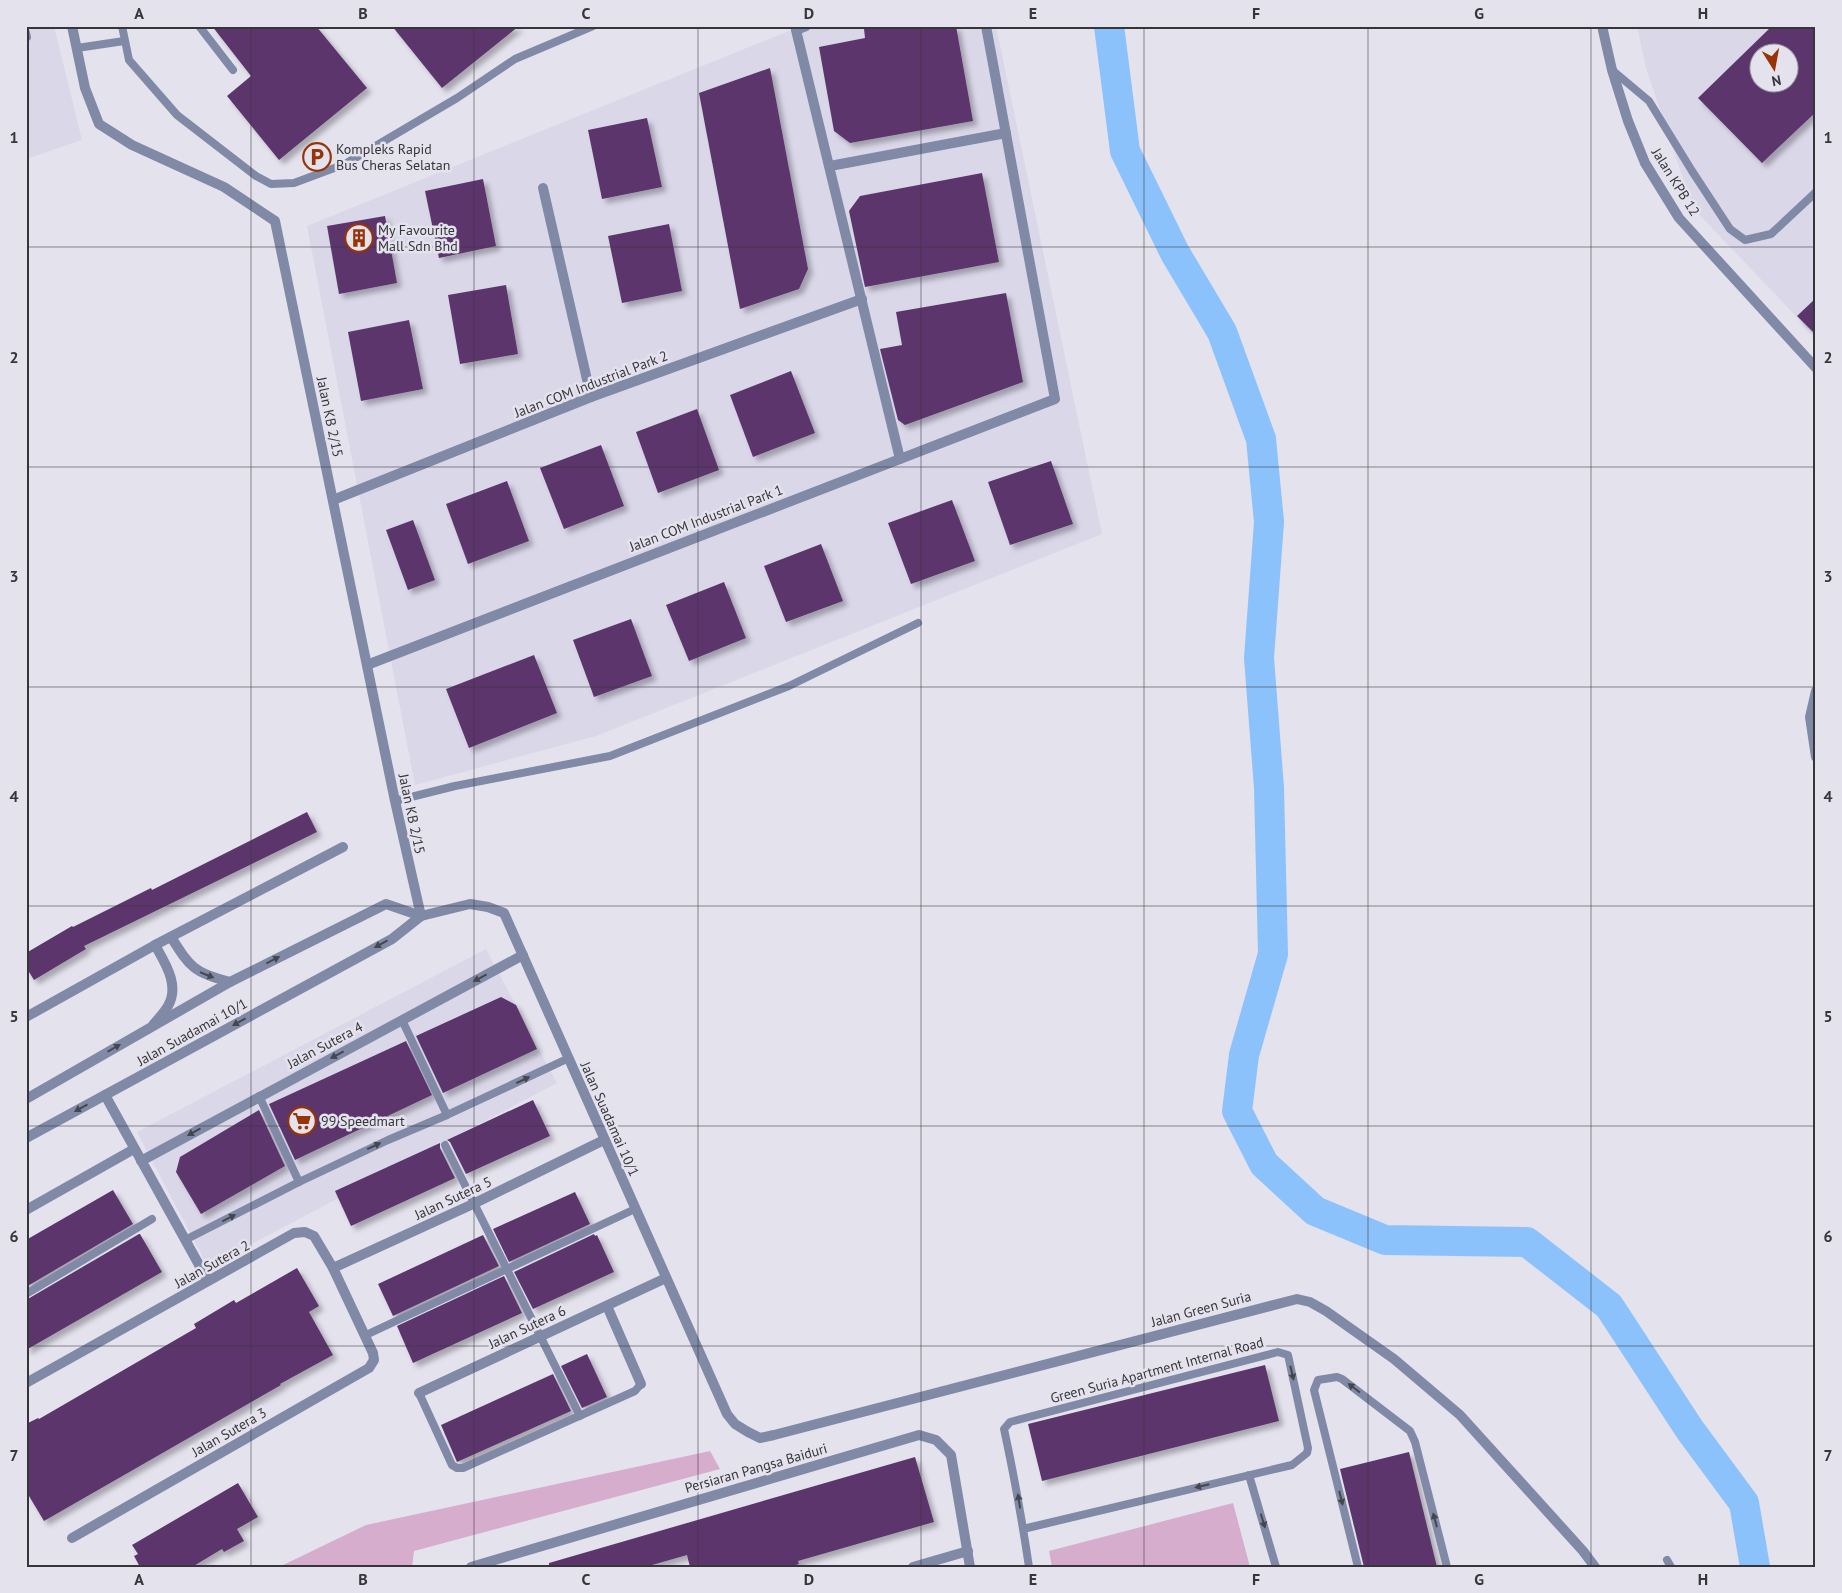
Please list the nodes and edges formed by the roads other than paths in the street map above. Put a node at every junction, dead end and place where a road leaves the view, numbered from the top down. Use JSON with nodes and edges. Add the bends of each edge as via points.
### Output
{"nodes":[{"id":1,"x":72,"y":26,"type":"edge"},
{"id":2,"x":122,"y":26,"type":"edge"},
{"id":3,"x":199,"y":26,"type":"edge"},
{"id":4,"x":593,"y":26,"type":"edge"},
{"id":5,"x":806,"y":26,"type":"edge"},
{"id":6,"x":986,"y":26,"type":"edge"},
{"id":7,"x":1602,"y":26,"type":"edge"},
{"id":8,"x":124,"y":41,"type":"junction"},
{"id":9,"x":77,"y":48,"type":"junction"},
{"id":10,"x":234,"y":70,"type":"dead end"},
{"id":11,"x":1612,"y":70,"type":"junction"},
{"id":12,"x":1006,"y":133,"type":"junction"},
{"id":13,"x":830,"y":166,"type":"junction"},
{"id":14,"x":543,"y":188,"type":"dead end"},
{"id":15,"x":1816,"y":192,"type":"edge"},
{"id":16,"x":862,"y":299,"type":"junction"},
{"id":17,"x":1816,"y":368,"type":"edge"},
{"id":18,"x":591,"y":398,"type":"junction"},
{"id":19,"x":900,"y":458,"type":"junction"},
{"id":20,"x":333,"y":500,"type":"junction"},
{"id":21,"x":918,"y":623,"type":"dead end"},
{"id":22,"x":367,"y":665,"type":"junction"},
{"id":23,"x":1816,"y":691,"type":"edge"},
{"id":24,"x":1816,"y":757,"type":"edge"},
{"id":25,"x":395,"y":801,"type":"junction"},
{"id":26,"x":343,"y":847,"type":"dead end"},
{"id":27,"x":420,"y":916,"type":"junction"},
{"id":28,"x":172,"y":936,"type":"junction"},
{"id":29,"x":155,"y":946,"type":"junction"},
{"id":30,"x":523,"y":955,"type":"junction"},
{"id":31,"x":230,"y":982,"type":"junction"},
{"id":32,"x":26,"y":1017,"type":"edge"},
{"id":33,"x":402,"y":1020,"type":"junction"},
{"id":34,"x":154,"y":1026,"type":"junction"},
{"id":35,"x":569,"y":1058,"type":"junction"},
{"id":36,"x":105,"y":1095,"type":"junction"},
{"id":37,"x":258,"y":1096,"type":"junction"},
{"id":38,"x":26,"y":1099,"type":"edge"},
{"id":39,"x":447,"y":1115,"type":"junction"},
{"id":40,"x":26,"y":1138,"type":"edge"},
{"id":41,"x":604,"y":1140,"type":"junction"},
{"id":42,"x":445,"y":1145,"type":"dead end"},
{"id":43,"x":134,"y":1149,"type":"junction"},
{"id":44,"x":141,"y":1161,"type":"junction"},
{"id":45,"x":299,"y":1182,"type":"junction"},
{"id":46,"x":473,"y":1204,"type":"junction"},
{"id":47,"x":635,"y":1208,"type":"junction"},
{"id":48,"x":26,"y":1210,"type":"edge"},
{"id":49,"x":152,"y":1218,"type":"dead end"},
{"id":50,"x":186,"y":1240,"type":"junction"},
{"id":51,"x":333,"y":1268,"type":"junction"},
{"id":52,"x":506,"y":1269,"type":"junction"},
{"id":53,"x":666,"y":1278,"type":"junction"},
{"id":54,"x":208,"y":1281,"type":"junction"},
{"id":55,"x":26,"y":1294,"type":"edge"},
{"id":56,"x":607,"y":1306,"type":"junction"},
{"id":57,"x":366,"y":1335,"type":"junction"},
{"id":58,"x":541,"y":1335,"type":"junction"},
{"id":59,"x":26,"y":1383,"type":"edge"},
{"id":60,"x":641,"y":1384,"type":"joint"},
{"id":61,"x":419,"y":1394,"type":"joint"},
{"id":62,"x":727,"y":1414,"type":"joint"},
{"id":63,"x":580,"y":1416,"type":"junction"},
{"id":64,"x":1249,"y":1475,"type":"junction"},
{"id":65,"x":1023,"y":1529,"type":"junction"},
{"id":66,"x":72,"y":1538,"type":"dead end"},
{"id":67,"x":968,"y":1551,"type":"junction"},
{"id":68,"x":471,"y":1567,"type":"edge"},
{"id":69,"x":913,"y":1567,"type":"edge"},
{"id":70,"x":970,"y":1567,"type":"edge"},
{"id":71,"x":1029,"y":1567,"type":"edge"},
{"id":72,"x":1276,"y":1567,"type":"edge"},
{"id":73,"x":1358,"y":1567,"type":"edge"},
{"id":74,"x":1447,"y":1567,"type":"edge"},
{"id":75,"x":1594,"y":1567,"type":"edge"}],
"edges":[{"from":1,"to":9,"type":"street","name":"Jalan KB 2/15"},
{"from":2,"to":8,"type":"lane"},
{"from":3,"to":10,"type":"lane"},
{"from":4,"to":8,"type":"lane","via":[[516,59],[458,98],[345,164],[294,183],[271,184],[177,115],[129,60]]},
{"from":5,"to":13,"type":"street","via":[[796,30]]},
{"from":6,"to":12,"type":"street"},
{"from":7,"to":11,"type":"street","name":"Jalan KPB 12"},
{"from":8,"to":9,"type":"lane"},
{"from":9,"to":20,"type":"street","name":"Jalan KB 2/15","via":[[85,88],[99,124],[132,146],[224,187],[275,220]]},
{"from":11,"to":15,"type":"lane","via":[[1649,101],[1730,229],[1746,240],[1771,234]]},
{"from":11,"to":17,"type":"street","name":"Jalan KPB 12","via":[[1645,163],[1680,218]]},
{"from":12,"to":13,"type":"street"},
{"from":12,"to":19,"type":"street","name":"Jalan COM Industrial Park 1","via":[[1055,399]]},
{"from":13,"to":16,"type":"street"},
{"from":14,"to":18,"type":"street"},
{"from":16,"to":18,"type":"street","name":"Jalan COM Industrial Park 2"},
{"from":16,"to":19,"type":"street"},
{"from":18,"to":20,"type":"street","name":"Jalan COM Industrial Park 2"},
{"from":19,"to":22,"type":"street","name":"Jalan COM Industrial Park 1"},
{"from":20,"to":22,"type":"street","name":"Jalan KB 2/15"},
{"from":21,"to":25,"type":"lane","via":[[788,686],[610,756]]},
{"from":22,"to":25,"type":"street","name":"Jalan KB 2/15"},
{"from":23,"to":24,"type":"street","via":[[1810,718]]},
{"from":25,"to":27,"type":"street","name":"Jalan KB 2/15"},
{"from":26,"to":28,"type":"street"},
{"from":27,"to":30,"type":"street","name":"Jalan Suadamai 10/1","via":[[470,904],[504,913]]},
{"from":31,"to":27,"type":"street","name":"Jalan Suadamai 10/1","one_way":true,"via":[[386,904]]},
{"from":27,"to":36,"type":"street","name":"Jalan Suadamai 10/1","one_way":true,"via":[[392,938]]},
{"from":28,"to":29,"type":"street"},
{"from":28,"to":31,"type":"street","one_way":true,"via":[[188,963],[199,972]]},
{"from":29,"to":32,"type":"street"},
{"from":29,"to":34,"type":"street","via":[[170,972],[173,986],[169,1005]]},
{"from":30,"to":33,"type":"street","name":"Jalan Sutera 4","one_way":true},
{"from":30,"to":35,"type":"street","name":"Jalan Suadamai 10/1"},
{"from":31,"to":34,"type":"street","name":"Jalan Suadamai 10/1"},
{"from":33,"to":37,"type":"street","name":"Jalan Sutera 4","one_way":true},
{"from":33,"to":39,"type":"lane"},
{"from":38,"to":34,"type":"street","name":"Jalan Suadamai 10/1","one_way":true},
{"from":39,"to":35,"type":"lane","one_way":true},
{"from":35,"to":41,"type":"street","name":"Jalan Suadamai 10/1"},
{"from":36,"to":40,"type":"street","name":"Jalan Suadamai 10/1","one_way":true},
{"from":36,"to":43,"type":"street"},
{"from":37,"to":44,"type":"street","name":"Jalan Sutera 4","one_way":true},
{"from":37,"to":45,"type":"lane"},
{"from":45,"to":39,"type":"lane","one_way":true},
{"from":41,"to":46,"type":"street","name":"Jalan Sutera 5"},
{"from":41,"to":47,"type":"street","name":"Jalan Suadamai 10/1"},
{"from":42,"to":46,"type":"lane"},
{"from":43,"to":44,"type":"street"},
{"from":43,"to":48,"type":"street"},
{"from":44,"to":50,"type":"street"},
{"from":50,"to":45,"type":"lane","one_way":true},
{"from":46,"to":51,"type":"street","name":"Jalan Sutera 5"},
{"from":46,"to":52,"type":"lane"},
{"from":47,"to":52,"type":"lane"},
{"from":47,"to":53,"type":"street","name":"Jalan Suadamai 10/1"},
{"from":49,"to":55,"type":"lane"},
{"from":50,"to":54,"type":"street"},
{"from":51,"to":54,"type":"street","name":"Jalan Sutera 2","via":[[314,1236],[305,1232],[294,1233]]},
{"from":51,"to":57,"type":"street","name":"Jalan Sutera 2"},
{"from":52,"to":57,"type":"lane"},
{"from":52,"to":58,"type":"lane"},
{"from":53,"to":56,"type":"street","name":"Jalan Sutera 6"},
{"from":53,"to":62,"type":"street","name":"Jalan Suadamai 10/1"},
{"from":54,"to":59,"type":"street","name":"Jalan Sutera 2"},
{"from":56,"to":58,"type":"street","name":"Jalan Sutera 6"},
{"from":56,"to":60,"type":"street"},
{"from":57,"to":66,"type":"street","name":"Jalan Sutera 3","via":[[374,1360],[369,1368]]},
{"from":58,"to":61,"type":"street","name":"Jalan Sutera 6"},
{"from":58,"to":63,"type":"lane"},
{"from":60,"to":63,"type":"lane","via":[[635,1391]]},
{"from":61,"to":63,"type":"lane","via":[[452,1465],[457,1468]]},
{"from":62,"to":75,"type":"street","name":"Jalan Green Suria","via":[[735,1424],[760,1438],[1297,1299],[1326,1311],[1394,1359],[1460,1415]]},
{"from":64,"to":65,"type":"lane","name":"Green Suria Apartment Internal Road","one_way":true},
{"from":65,"to":64,"type":"lane","name":"Green Suria Apartment Internal Road","one_way":true,"via":[[1004,1428],[1010,1422],[1282,1352],[1288,1355],[1307,1453],[1292,1465]]},
{"from":64,"to":72,"type":"lane","one_way":true},
{"from":65,"to":71,"type":"lane","name":"Green Suria Apartment Internal Road"},
{"from":67,"to":68,"type":"street","name":"Persiaran Pangsa Baiduri","via":[[950,1455],[936,1440],[919,1435]]},
{"from":67,"to":69,"type":"street"},
{"from":67,"to":70,"type":"street","name":"Persiaran Pangsa Baiduri"},
{"from":74,"to":73,"type":"lane","one_way":true,"via":[[1410,1431],[1342,1379],[1318,1380],[1314,1390]]}]}
